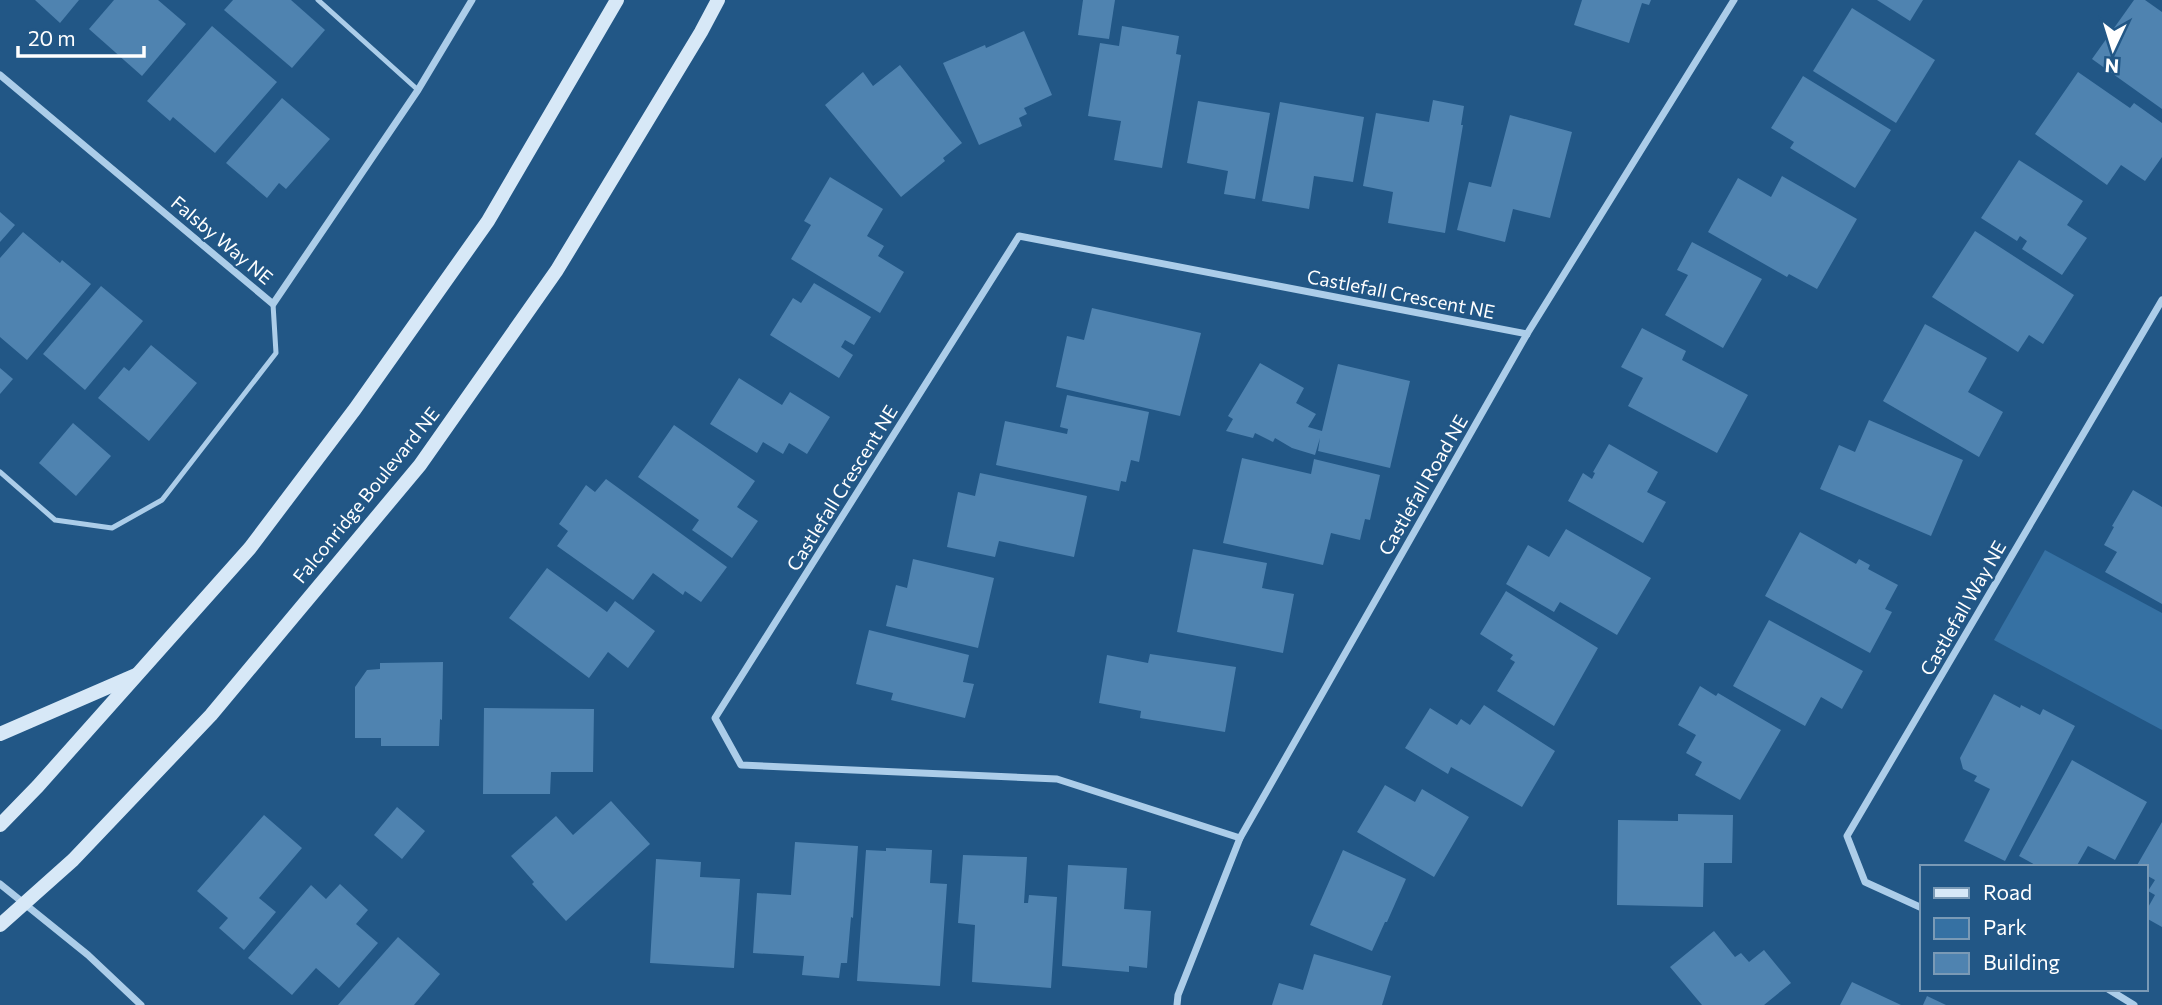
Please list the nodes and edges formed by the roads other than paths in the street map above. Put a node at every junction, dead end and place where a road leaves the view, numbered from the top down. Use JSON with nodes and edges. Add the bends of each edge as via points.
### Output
{"nodes":[{"id":1,"x":318,"y":0,"type":"edge"},
{"id":2,"x":472,"y":0,"type":"edge"},
{"id":3,"x":617,"y":0,"type":"edge"},
{"id":4,"x":718,"y":0,"type":"edge"},
{"id":5,"x":1734,"y":0,"type":"edge"},
{"id":6,"x":0,"y":75,"type":"edge"},
{"id":7,"x":418,"y":90,"type":"junction"},
{"id":8,"x":2162,"y":300,"type":"edge"},
{"id":9,"x":273,"y":304,"type":"junction"},
{"id":10,"x":1527,"y":334,"type":"junction"},
{"id":11,"x":0,"y":472,"type":"edge"},
{"id":12,"x":140,"y":673,"type":"junction"},
{"id":13,"x":0,"y":734,"type":"edge"},
{"id":14,"x":0,"y":825,"type":"edge"},
{"id":15,"x":1240,"y":838,"type":"junction"},
{"id":16,"x":0,"y":884,"type":"edge"},
{"id":17,"x":23,"y":903,"type":"junction"},
{"id":18,"x":1920,"y":907,"type":"edge"},
{"id":19,"x":0,"y":925,"type":"edge"},
{"id":20,"x":2111,"y":991,"type":"edge"},
{"id":21,"x":141,"y":1005,"type":"edge"},
{"id":22,"x":1177,"y":1005,"type":"edge"},
{"id":23,"x":2134,"y":1005,"type":"edge"}],
"edges":[{"from":1,"to":7,"type":"lane"},
{"from":2,"to":7,"type":"street","name":"Falsby Way NE"},
{"from":3,"to":12,"type":"main road","via":[[488,221],[363,398],[250,548]]},
{"from":4,"to":17,"type":"main road","name":"Falconridge Boulevard NE","via":[[557,270],[420,465],[211,715],[73,860]]},
{"from":5,"to":10,"type":"street","name":"Castlefall Road NE"},
{"from":6,"to":9,"type":"street","name":"Falsby Way NE"},
{"from":7,"to":9,"type":"street","name":"Falsby Way NE"},
{"from":8,"to":18,"type":"street","name":"Castlefall Way NE","via":[[1847,836],[1865,883]]},
{"from":9,"to":11,"type":"lane","via":[[276,353],[162,500],[112,528],[55,520]]},
{"from":10,"to":15,"type":"street","name":"Castlefall Road NE"},
{"from":10,"to":15,"type":"street","name":"Castlefall Crescent NE","via":[[1019,236],[716,718],[741,765],[1057,779]]},
{"from":12,"to":13,"type":"main road"},
{"from":12,"to":14,"type":"main road"},
{"from":15,"to":22,"type":"street","name":"Castlefall Road NE"},
{"from":16,"to":17,"type":"street"},
{"from":17,"to":19,"type":"main road","name":"Falconridge Boulevard NE"},
{"from":17,"to":21,"type":"street"},
{"from":20,"to":23,"type":"street"}]}
